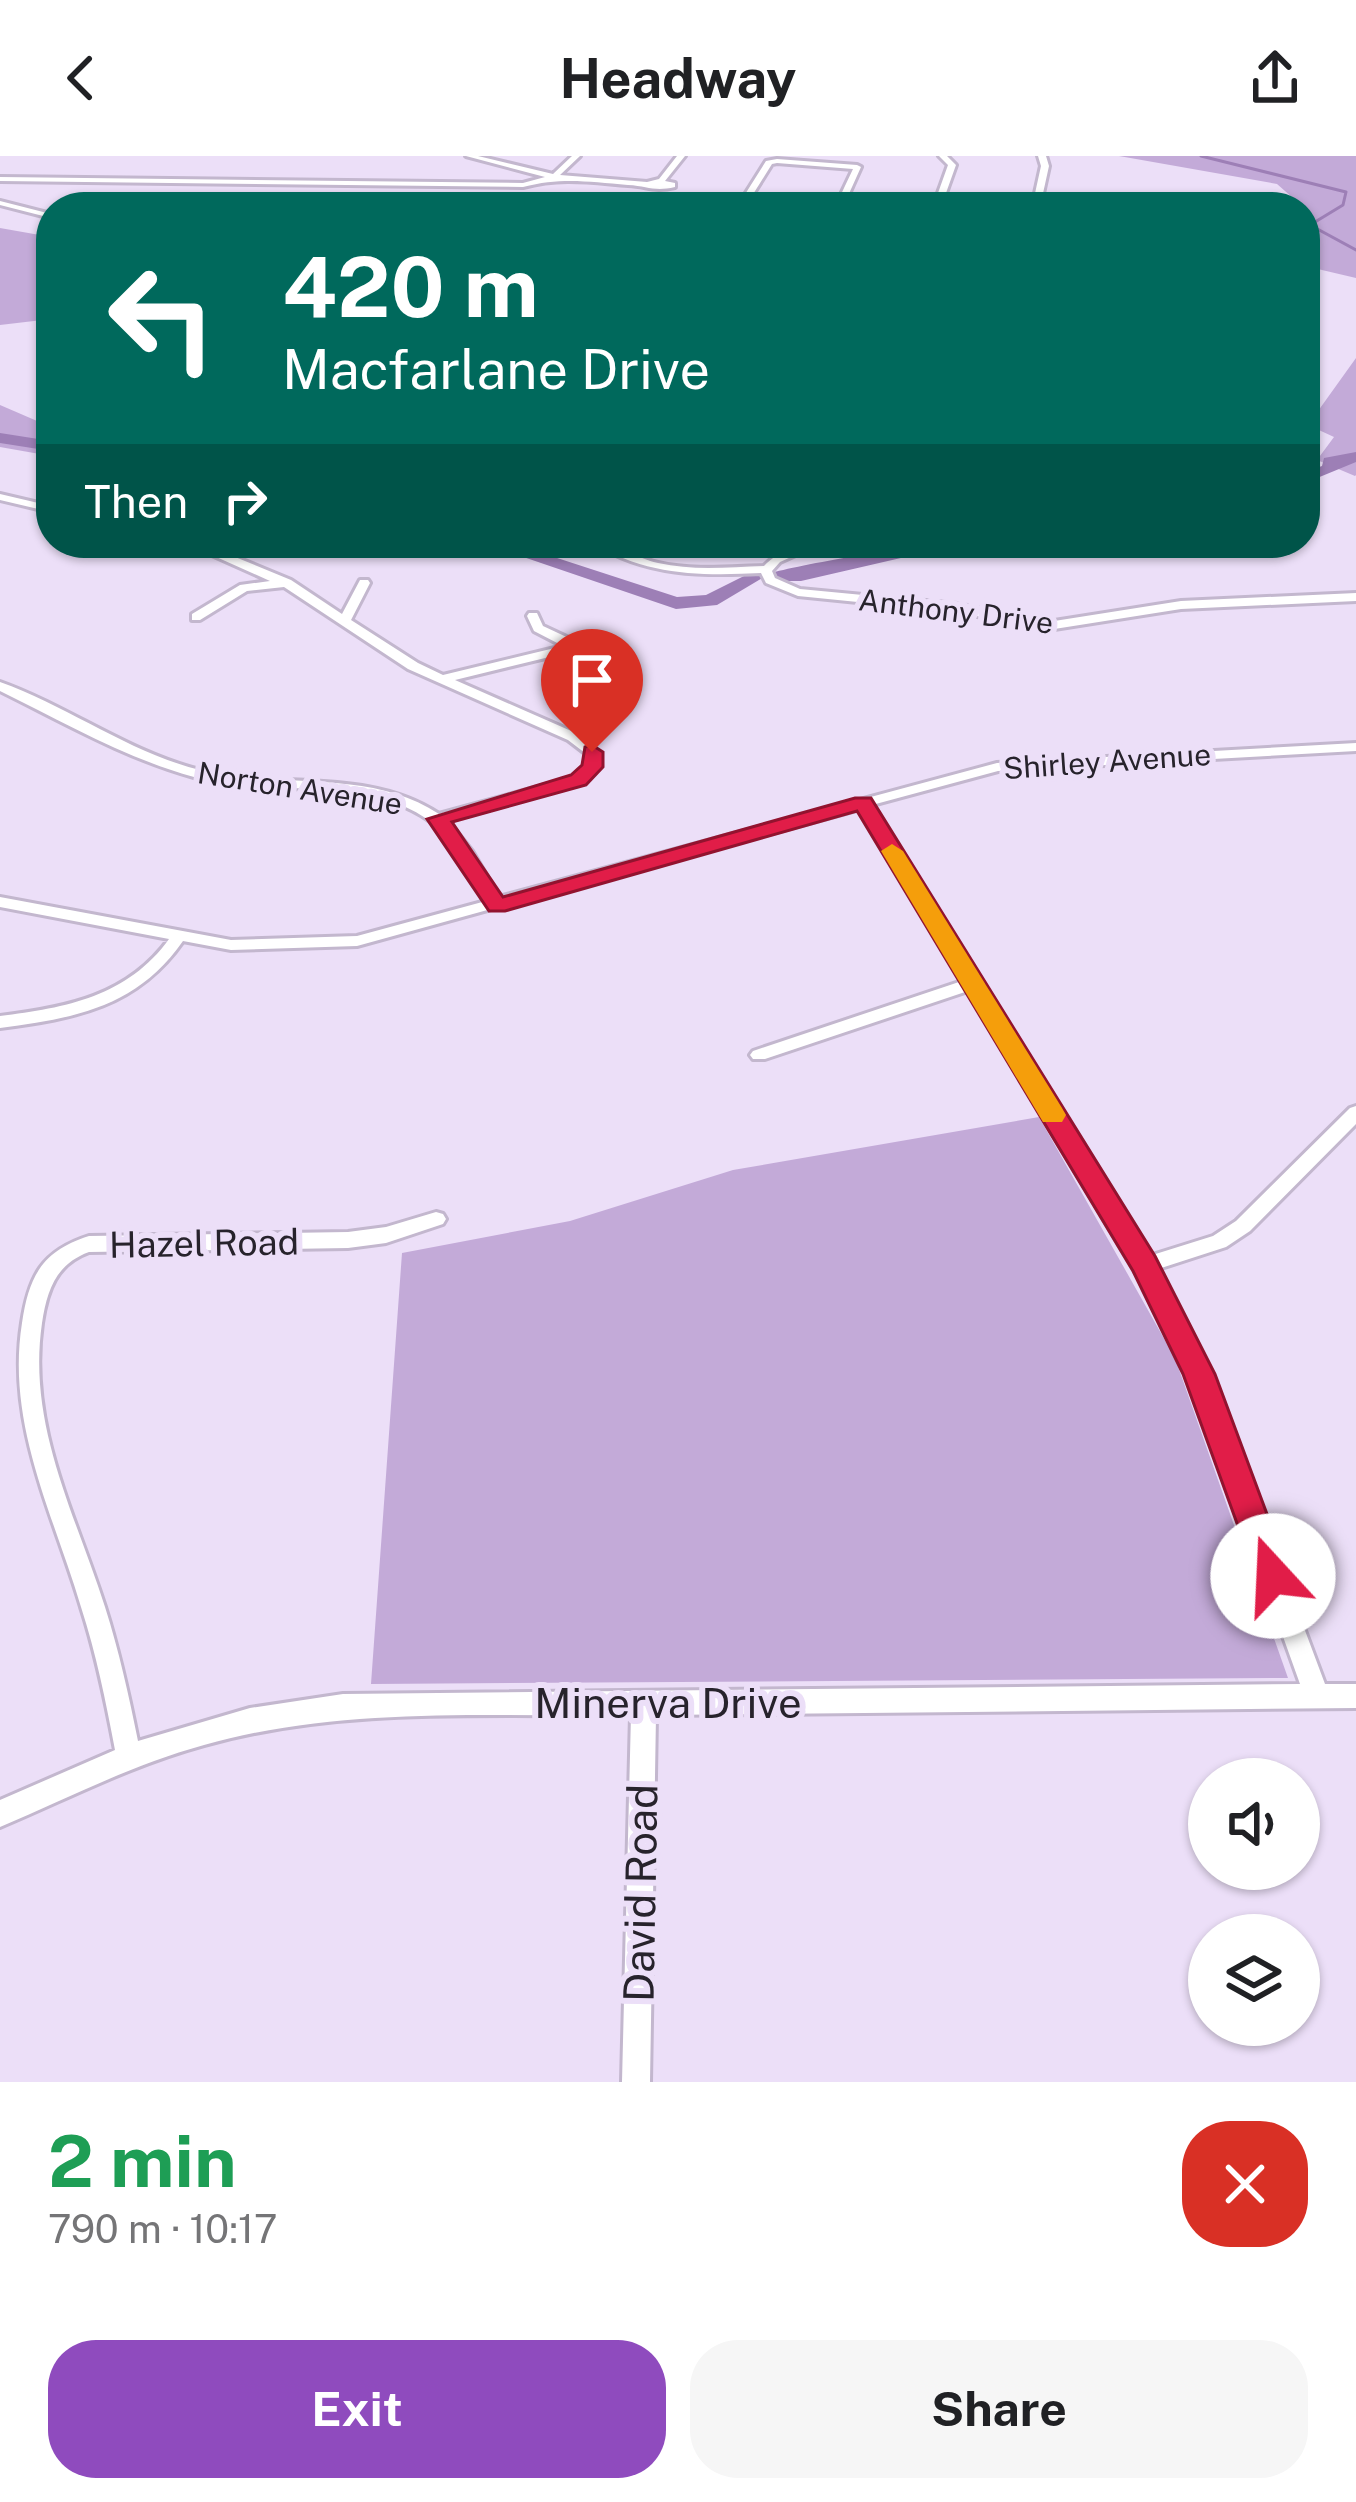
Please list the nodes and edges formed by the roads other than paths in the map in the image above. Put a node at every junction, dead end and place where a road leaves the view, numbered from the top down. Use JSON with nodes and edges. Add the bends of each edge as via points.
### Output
{"nodes":[{"id":1,"x":470,"y":156,"type":"edge"},
{"id":2,"x":576,"y":156,"type":"edge"},
{"id":3,"x":681,"y":156,"type":"edge"},
{"id":4,"x":1042,"y":156,"type":"edge"},
{"id":5,"x":944,"y":157,"type":"edge"},
{"id":6,"x":554,"y":178,"type":"junction"},
{"id":7,"x":0,"y":179,"type":"edge"},
{"id":8,"x":659,"y":185,"type":"junction"},
{"id":9,"x":653,"y":192,"type":"edge"},
{"id":10,"x":752,"y":192,"type":"edge"},
{"id":11,"x":846,"y":192,"type":"edge"},
{"id":12,"x":942,"y":192,"type":"edge"},
{"id":13,"x":1039,"y":192,"type":"edge"},
{"id":14,"x":0,"y":202,"type":"edge"},
{"id":15,"x":36,"y":212,"type":"edge"},
{"id":16,"x":0,"y":497,"type":"edge"},
{"id":17,"x":36,"y":505,"type":"edge"},
{"id":18,"x":225,"y":558,"type":"edge"},
{"id":19,"x":631,"y":558,"type":"edge"},
{"id":20,"x":788,"y":558,"type":"edge"},
{"id":21,"x":767,"y":569,"type":"junction"},
{"id":22,"x":364,"y":583,"type":"dead end"},
{"id":23,"x":287,"y":584,"type":"junction"},
{"id":24,"x":1356,"y":597,"type":"edge"},
{"id":25,"x":196,"y":616,"type":"dead end"},
{"id":26,"x":533,"y":616,"type":"dead end"},
{"id":27,"x":345,"y":621,"type":"junction"},
{"id":28,"x":441,"y":679,"type":"junction"},
{"id":29,"x":0,"y":686,"type":"edge"},
{"id":30,"x":1356,"y":747,"type":"edge"},
{"id":31,"x":863,"y":802,"type":"junction"},
{"id":32,"x":438,"y":819,"type":"junction"},
{"id":33,"x":0,"y":902,"type":"edge"},
{"id":34,"x":497,"y":906,"type":"junction"},
{"id":35,"x":178,"y":936,"type":"junction"},
{"id":36,"x":973,"y":983,"type":"junction"},
{"id":37,"x":0,"y":1022,"type":"edge"},
{"id":38,"x":759,"y":1055,"type":"dead end"},
{"id":39,"x":1356,"y":1113,"type":"edge"},
{"id":40,"x":436,"y":1219,"type":"dead end"},
{"id":41,"x":1144,"y":1265,"type":"junction"},
{"id":42,"x":1317,"y":1696,"type":"junction"},
{"id":43,"x":1356,"y":1696,"type":"edge"},
{"id":44,"x":644,"y":1704,"type":"junction"},
{"id":45,"x":128,"y":1753,"type":"junction"},
{"id":46,"x":0,"y":1814,"type":"edge"},
{"id":47,"x":636,"y":2082,"type":"edge"}],
"edges":[{"from":1,"to":6,"type":"street"},
{"from":2,"to":6,"type":"street"},
{"from":3,"to":8,"type":"street"},
{"from":4,"to":13,"type":"street"},
{"from":5,"to":12,"type":"street","via":[[952,165]]},
{"from":6,"to":7,"type":"street","via":[[523,185]]},
{"from":6,"to":8,"type":"street"},
{"from":8,"to":9,"type":"street"},
{"from":10,"to":11,"type":"street","via":[[775,161],[857,167]]},
{"from":14,"to":15,"type":"street"},
{"from":16,"to":17,"type":"street"},
{"from":18,"to":23,"type":"street"},
{"from":19,"to":21,"type":"street","via":[[709,572]]},
{"from":20,"to":21,"type":"street"},
{"from":21,"to":24,"type":"street","name":"Anthony Drive","via":[[788,590],[1048,626],[1181,605]]},
{"from":22,"to":27,"type":"street"},
{"from":23,"to":25,"type":"street","via":[[244,588]]},
{"from":23,"to":27,"type":"street"},
{"from":26,"to":28,"type":"street","via":[[570,649]]},
{"from":27,"to":28,"type":"street"},
{"from":28,"to":32,"type":"street","via":[[573,737],[595,759],[567,785]]},
{"from":29,"to":32,"type":"street","name":"Norton Avenue","via":[[199,775],[373,793]]},
{"from":30,"to":31,"type":"street","name":"Shirley Avenue","via":[[1019,764]]},
{"from":31,"to":34,"type":"street","name":"Shirley Avenue"},
{"from":31,"to":36,"type":"street"},
{"from":32,"to":34,"type":"street","name":"Norton Avenue"},
{"from":33,"to":35,"type":"street","name":"Shirley Avenue"},
{"from":34,"to":35,"type":"street","name":"Shirley Avenue","via":[[315,945]]},
{"from":35,"to":37,"type":"street","via":[[127,991],[70,1012]]},
{"from":36,"to":38,"type":"street"},
{"from":36,"to":41,"type":"street"},
{"from":39,"to":41,"type":"street","via":[[1243,1226]]},
{"from":40,"to":45,"type":"street","name":"Hazel Road","via":[[349,1240],[89,1244],[47,1268],[26,1343],[27,1404],[94,1609]]},
{"from":41,"to":42,"type":"street","via":[[1199,1374]]},
{"from":42,"to":43,"type":"street","name":"Minerva Drive"},
{"from":42,"to":44,"type":"street","name":"Minerva Drive"},
{"from":44,"to":45,"type":"street","name":"Minerva Drive","via":[[343,1706],[271,1715]]},
{"from":44,"to":47,"type":"street","name":"David Road"},
{"from":45,"to":46,"type":"street","name":"Minerva Drive"}]}
